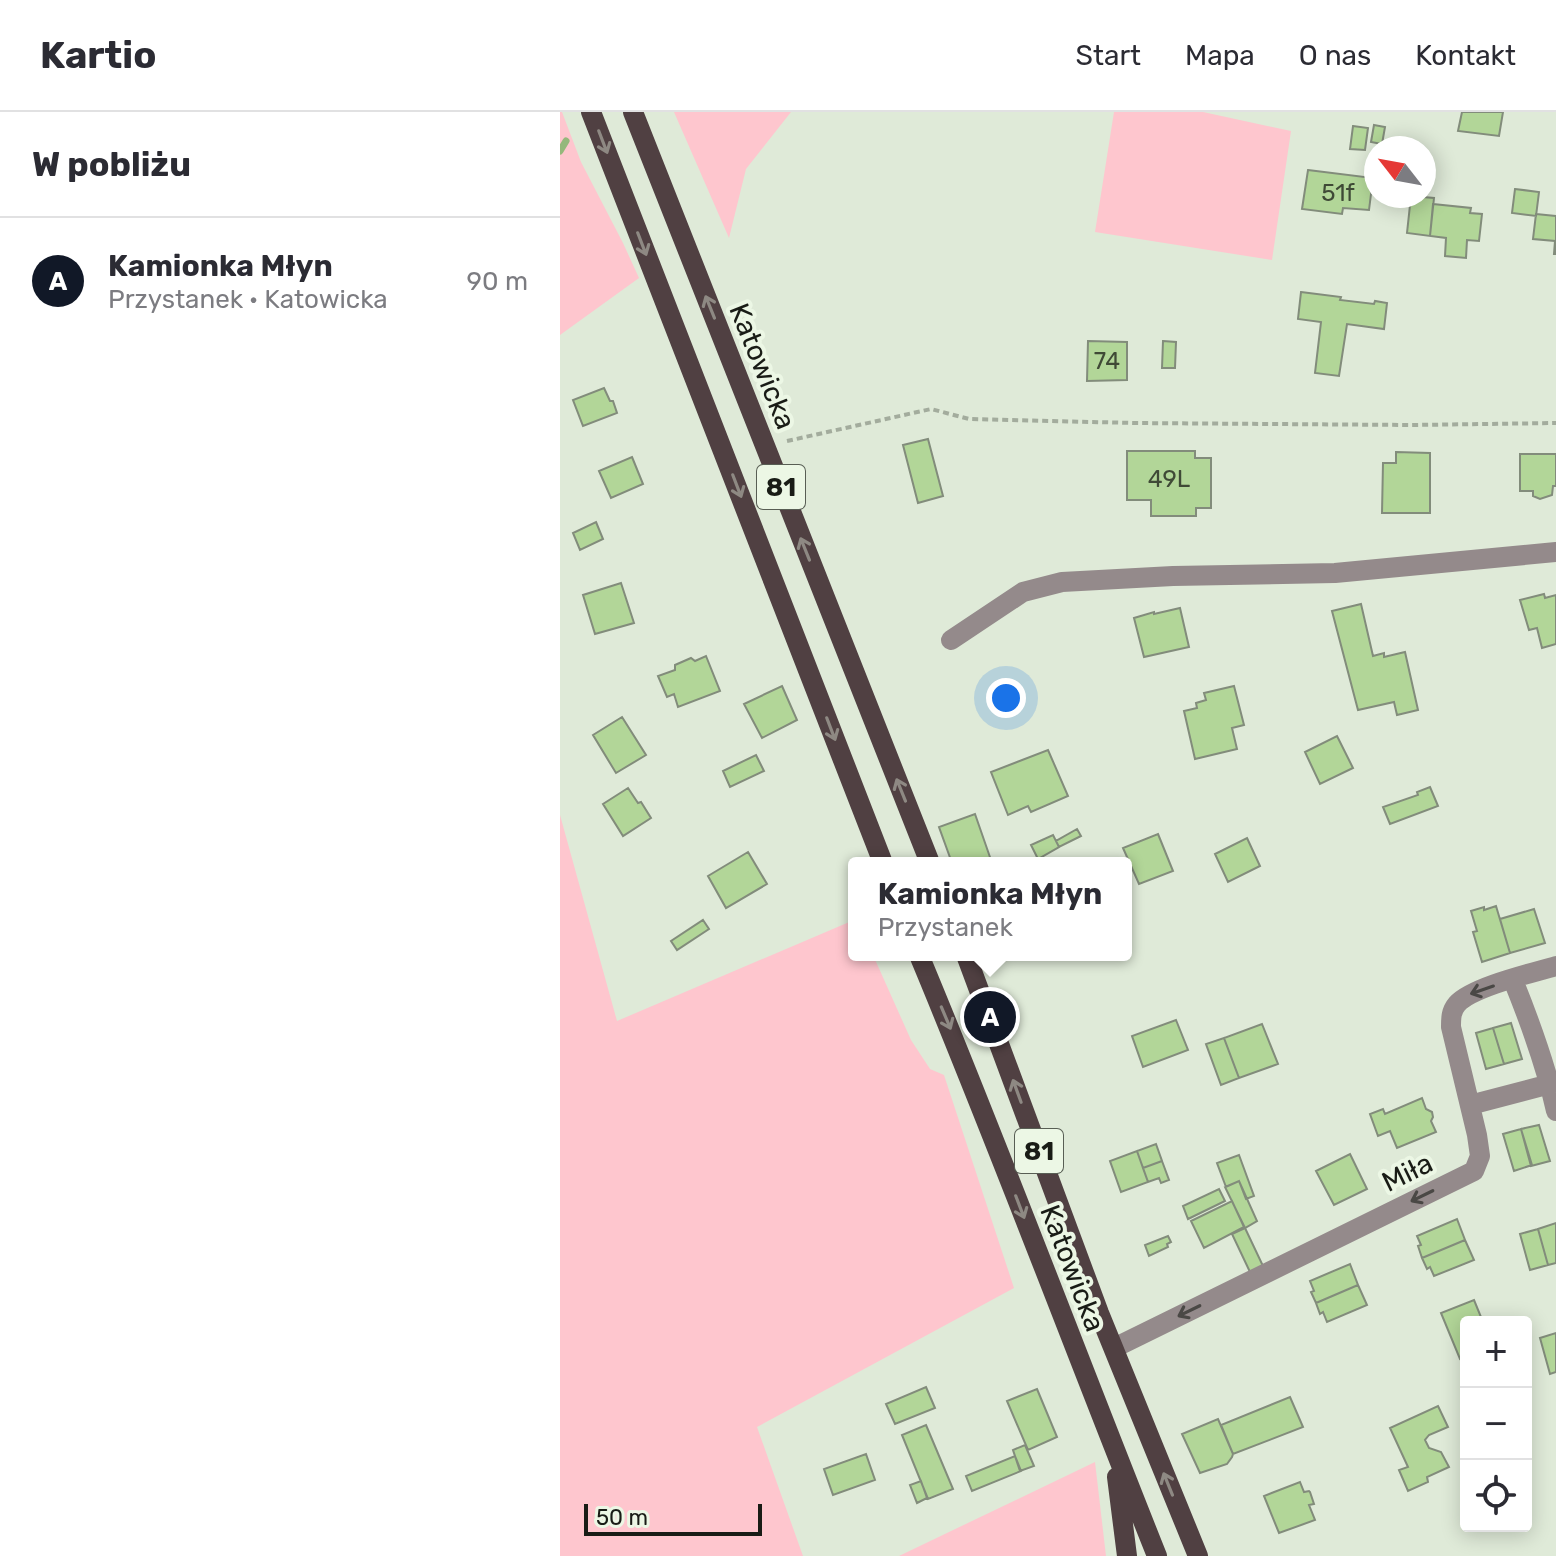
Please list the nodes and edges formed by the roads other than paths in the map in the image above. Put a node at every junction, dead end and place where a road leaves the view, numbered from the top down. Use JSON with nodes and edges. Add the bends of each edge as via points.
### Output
{"nodes":[{"id":1,"x":591,"y":112,"type":"edge"},
{"id":2,"x":633,"y":112,"type":"edge"},
{"id":3,"x":1556,"y":552,"type":"edge"},
{"id":4,"x":951,"y":640,"type":"dead end"},
{"id":5,"x":881,"y":857,"type":"edge"},
{"id":6,"x":928,"y":857,"type":"edge"},
{"id":7,"x":922,"y":961,"type":"edge"},
{"id":8,"x":968,"y":961,"type":"edge"},
{"id":9,"x":1556,"y":966,"type":"edge"},
{"id":10,"x":1513,"y":980,"type":"junction"},
{"id":11,"x":1550,"y":1084,"type":"junction"},
{"id":12,"x":1470,"y":1105,"type":"junction"},
{"id":13,"x":1556,"y":1111,"type":"edge"},
{"id":14,"x":1114,"y":1348,"type":"junction"},
{"id":15,"x":1113,"y":1446,"type":"junction"},
{"id":16,"x":1127,"y":1556,"type":"edge"},
{"id":17,"x":1157,"y":1556,"type":"edge"},
{"id":18,"x":1198,"y":1556,"type":"edge"}],
"edges":[{"from":1,"to":5,"type":"main road","number":"81","one_way":true},
{"from":6,"to":2,"type":"main road","name":"Katowicka","number":"81","one_way":true},
{"from":3,"to":4,"type":"street","via":[[1335,573],[1062,582],[1023,592]]},
{"from":7,"to":15,"type":"main road","name":"Katowicka","number":"81","one_way":true},
{"from":14,"to":8,"type":"main road","name":"Katowicka","number":"81","one_way":true},
{"from":9,"to":10,"type":"street","name":"Miła"},
{"from":10,"to":11,"type":"street"},
{"from":10,"to":12,"type":"street","name":"Miła","one_way":true,"via":[[1470,993],[1451,1015]]},
{"from":11,"to":12,"type":"street"},
{"from":11,"to":13,"type":"street"},
{"from":12,"to":14,"type":"street","name":"Miła","one_way":true,"via":[[1480,1156],[1474,1171]]},
{"from":18,"to":14,"type":"main road","name":"Katowicka","number":"81","one_way":true},
{"from":15,"to":16,"type":"main road"},
{"from":15,"to":17,"type":"main road","name":"Katowicka","number":"81"}]}
